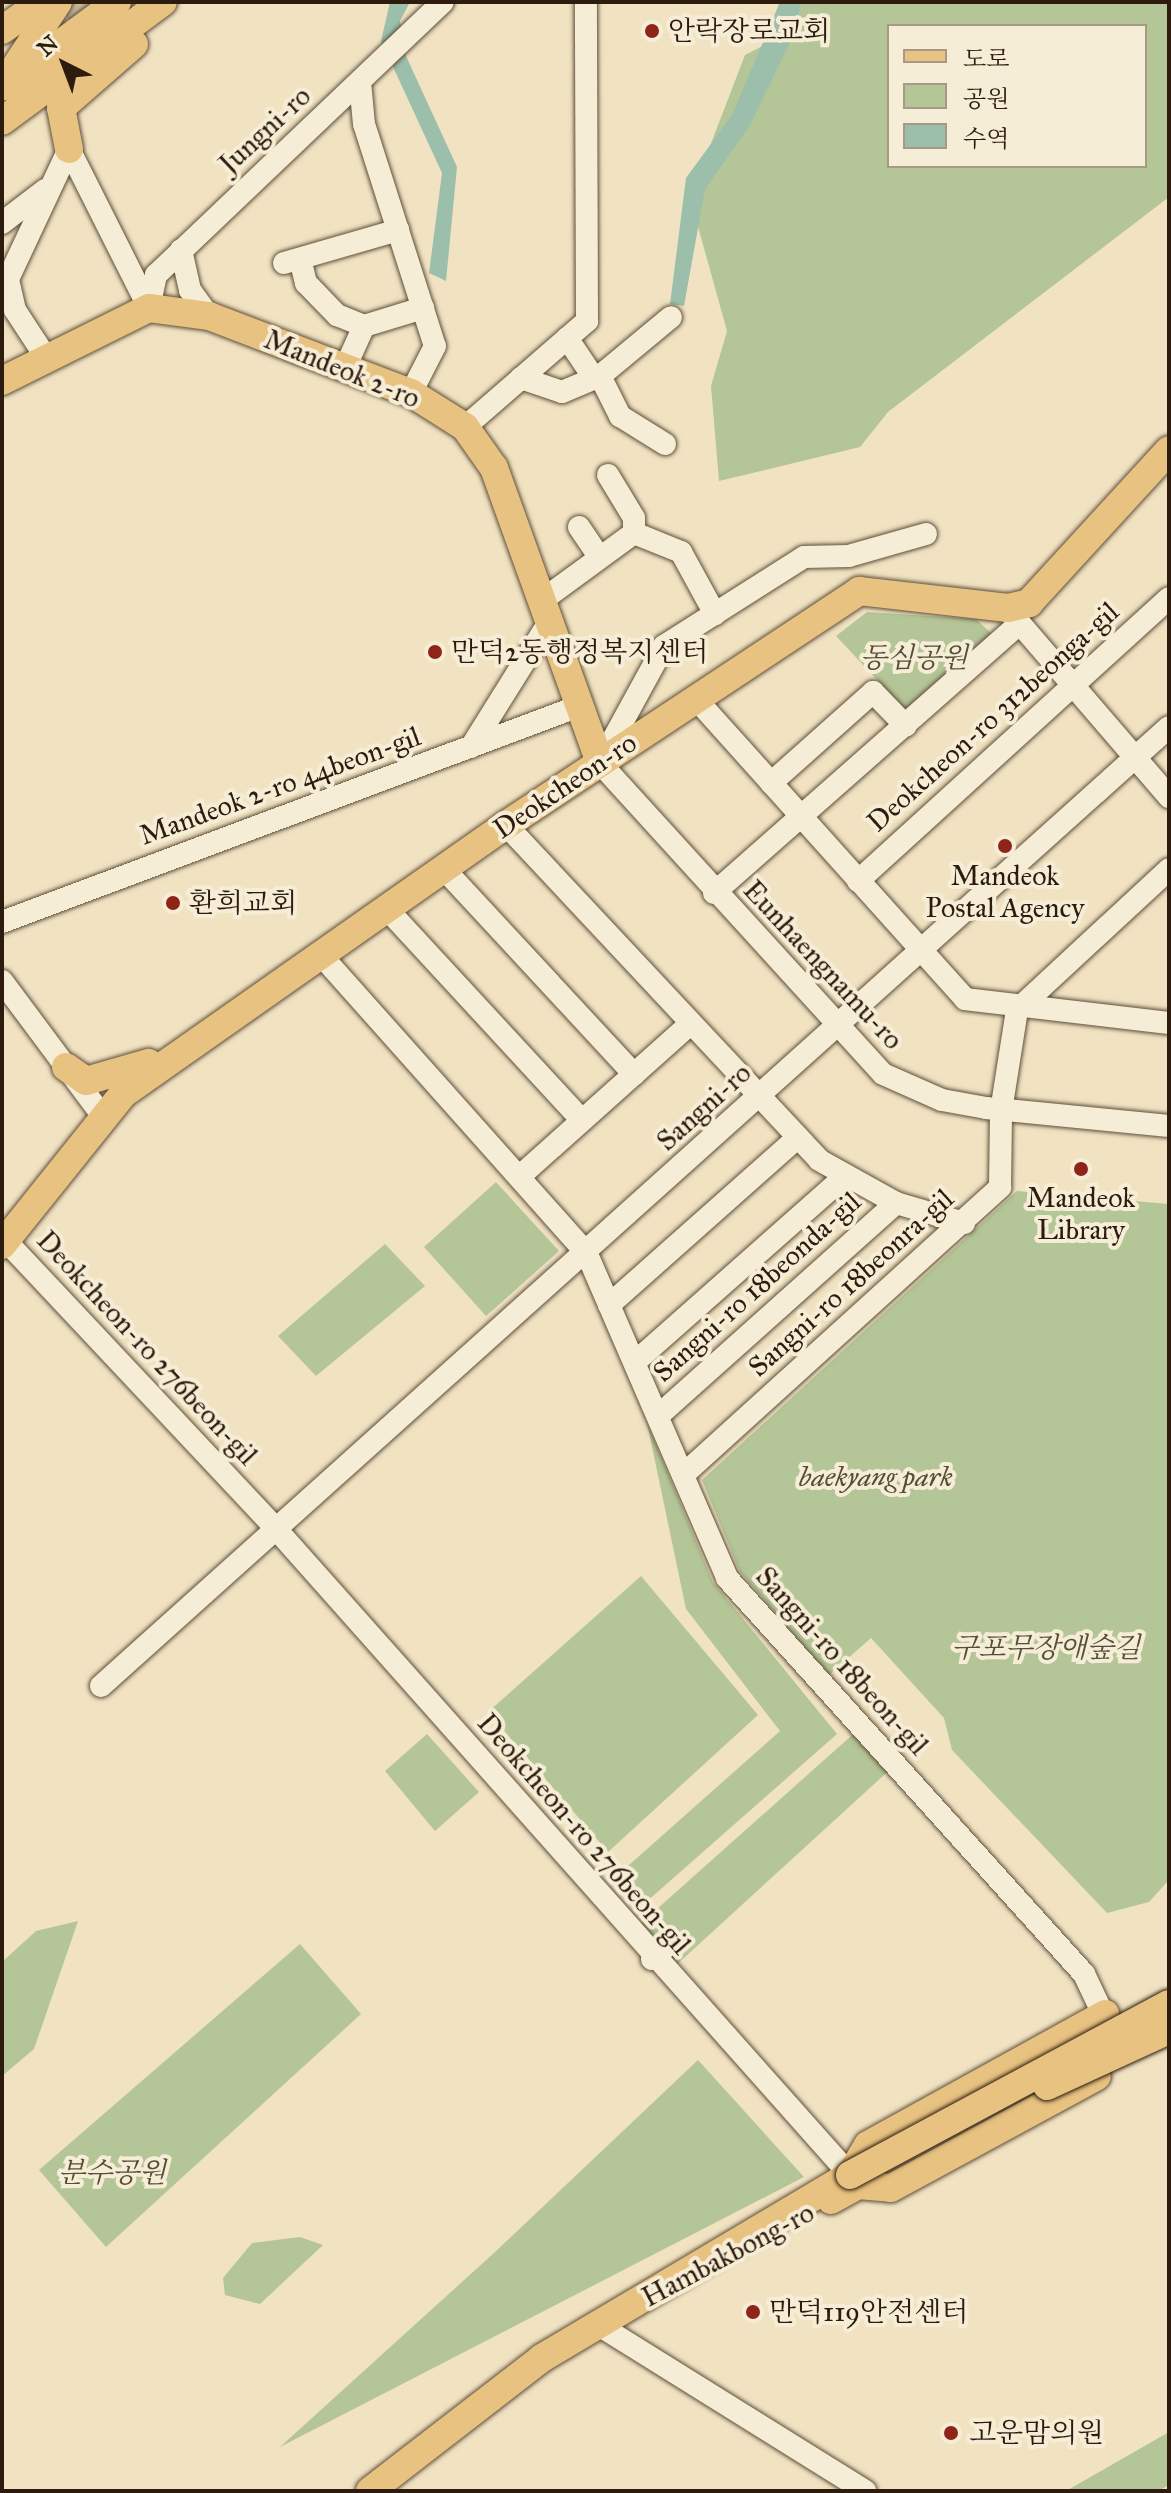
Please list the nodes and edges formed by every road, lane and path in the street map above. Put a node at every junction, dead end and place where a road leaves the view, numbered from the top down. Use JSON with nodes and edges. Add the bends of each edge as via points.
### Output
{"nodes":[{"id":1,"x":42,"y":2,"type":"edge"},
{"id":2,"x":58,"y":2,"type":"edge"},
{"id":3,"x":117,"y":2,"type":"edge"},
{"id":4,"x":163,"y":2,"type":"edge"},
{"id":5,"x":170,"y":2,"type":"edge"},
{"id":6,"x":443,"y":2,"type":"edge"},
{"id":7,"x":586,"y":2,"type":"edge"},
{"id":8,"x":2,"y":30,"type":"edge"},
{"id":9,"x":360,"y":82,"type":"junction"},
{"id":10,"x":2,"y":87,"type":"edge"},
{"id":11,"x":2,"y":121,"type":"edge"},
{"id":12,"x":69,"y":149,"type":"junction"},
{"id":13,"x":45,"y":190,"type":"junction"},
{"id":14,"x":2,"y":223,"type":"edge"},
{"id":15,"x":398,"y":230,"type":"junction"},
{"id":16,"x":181,"y":250,"type":"junction"},
{"id":17,"x":149,"y":308,"type":"junction"},
{"id":18,"x":423,"y":308,"type":"junction"},
{"id":19,"x":209,"y":316,"type":"junction"},
{"id":20,"x":671,"y":317,"type":"dead end"},
{"id":21,"x":364,"y":326,"type":"junction"},
{"id":22,"x":567,"y":338,"type":"junction"},
{"id":23,"x":45,"y":356,"type":"junction"},
{"id":24,"x":345,"y":368,"type":"junction"},
{"id":25,"x":6,"y":373,"type":"edge"},
{"id":26,"x":597,"y":377,"type":"junction"},
{"id":27,"x":521,"y":378,"type":"junction"},
{"id":28,"x":411,"y":393,"type":"junction"},
{"id":29,"x":465,"y":427,"type":"junction"},
{"id":30,"x":665,"y":444,"type":"dead end"},
{"id":31,"x":1169,"y":450,"type":"edge"},
{"id":32,"x":608,"y":475,"type":"dead end"},
{"id":33,"x":579,"y":527,"type":"dead end"},
{"id":34,"x":634,"y":533,"type":"junction"},
{"id":35,"x":926,"y":534,"type":"dead end"},
{"id":36,"x":598,"y":555,"type":"junction"},
{"id":37,"x":1169,"y":598,"type":"edge"},
{"id":38,"x":545,"y":611,"type":"junction"},
{"id":39,"x":715,"y":614,"type":"junction"},
{"id":40,"x":1013,"y":617,"type":"junction"},
{"id":41,"x":1073,"y":687,"type":"junction"},
{"id":42,"x":696,"y":699,"type":"junction"},
{"id":43,"x":579,"y":706,"type":"junction"},
{"id":44,"x":906,"y":726,"type":"junction"},
{"id":45,"x":1169,"y":727,"type":"edge"},
{"id":46,"x":471,"y":747,"type":"junction"},
{"id":47,"x":1135,"y":758,"type":"junction"},
{"id":48,"x":600,"y":763,"type":"junction"},
{"id":49,"x":771,"y":783,"type":"junction"},
{"id":50,"x":1169,"y":797,"type":"edge"},
{"id":51,"x":802,"y":818,"type":"junction"},
{"id":52,"x":506,"y":825,"type":"junction"},
{"id":53,"x":444,"y":869,"type":"junction"},
{"id":54,"x":1169,"y":869,"type":"edge"},
{"id":55,"x":858,"y":881,"type":"junction"},
{"id":56,"x":714,"y":893,"type":"junction"},
{"id":57,"x":387,"y":909,"type":"junction"},
{"id":58,"x":2,"y":922,"type":"edge"},
{"id":59,"x":921,"y":951,"type":"junction"},
{"id":60,"x":320,"y":954,"type":"junction"},
{"id":61,"x":2,"y":981,"type":"edge"},
{"id":62,"x":1017,"y":1010,"type":"junction"},
{"id":63,"x":1164,"y":1017,"type":"edge"},
{"id":64,"x":691,"y":1023,"type":"junction"},
{"id":65,"x":837,"y":1027,"type":"junction"},
{"id":66,"x":202,"y":1036,"type":"junction"},
{"id":67,"x":66,"y":1067,"type":"junction"},
{"id":68,"x":634,"y":1074,"type":"junction"},
{"id":69,"x":758,"y":1098,"type":"junction"},
{"id":70,"x":1001,"y":1111,"type":"junction"},
{"id":71,"x":102,"y":1115,"type":"junction"},
{"id":72,"x":582,"y":1120,"type":"junction"},
{"id":73,"x":1169,"y":1126,"type":"edge"},
{"id":74,"x":797,"y":1138,"type":"junction"},
{"id":75,"x":519,"y":1177,"type":"junction"},
{"id":76,"x":843,"y":1178,"type":"junction"},
{"id":77,"x":896,"y":1203,"type":"junction"},
{"id":78,"x":964,"y":1223,"type":"junction"},
{"id":79,"x":4,"y":1243,"type":"edge"},
{"id":80,"x":587,"y":1254,"type":"junction"},
{"id":81,"x":609,"y":1305,"type":"junction"},
{"id":82,"x":635,"y":1362,"type":"junction"},
{"id":83,"x":659,"y":1415,"type":"junction"},
{"id":84,"x":684,"y":1474,"type":"junction"},
{"id":85,"x":277,"y":1530,"type":"junction"},
{"id":86,"x":101,"y":1686,"type":"dead end"},
{"id":87,"x":1169,"y":2004,"type":"edge"},
{"id":88,"x":1105,"y":2014,"type":"junction"},
{"id":89,"x":1169,"y":2030,"type":"edge"},
{"id":90,"x":1121,"y":2064,"type":"joint"},
{"id":91,"x":854,"y":2180,"type":"junction"},
{"id":92,"x":597,"y":2324,"type":"junction"},
{"id":93,"x":370,"y":2491,"type":"edge"},
{"id":94,"x":865,"y":2491,"type":"edge"}],
"edges":[{"from":1,"to":8,"type":"main road"},
{"from":2,"to":10,"type":"main road"},
{"from":3,"to":10,"type":"main road"},
{"from":4,"to":11,"type":"main road"},
{"from":5,"to":12,"type":"main road","via":[[61,108]]},
{"from":6,"to":9,"type":"street","name":"Jungni-ro"},
{"from":7,"to":22,"type":"street","via":[[587,321]]},
{"from":9,"to":15,"type":"street","via":[[364,124]]},
{"from":9,"to":16,"type":"street","name":"Jungni-ro"},
{"from":12,"to":13,"type":"street"},
{"from":12,"to":17,"type":"street"},
{"from":13,"to":14,"type":"street"},
{"from":13,"to":23,"type":"street","via":[[8,279],[15,310]]},
{"from":15,"to":18,"type":"street"},
{"from":15,"to":21,"type":"street","via":[[292,261],[324,304]]},
{"from":16,"to":17,"type":"street","name":"Jungni-ro","via":[[156,275]]},
{"from":16,"to":19,"type":"street","via":[[190,290]]},
{"from":17,"to":19,"type":"main road","name":"Mandeok 2-ro"},
{"from":17,"to":23,"type":"main road"},
{"from":18,"to":21,"type":"street"},
{"from":18,"to":28,"type":"street","via":[[435,346]]},
{"from":19,"to":24,"type":"main road","name":"Mandeok 2-ro"},
{"from":20,"to":26,"type":"street"},
{"from":21,"to":24,"type":"street"},
{"from":22,"to":26,"type":"street"},
{"from":22,"to":27,"type":"street"},
{"from":23,"to":25,"type":"main road"},
{"from":24,"to":28,"type":"main road","name":"Mandeok 2-ro"},
{"from":26,"to":27,"type":"street","via":[[562,392]]},
{"from":26,"to":30,"type":"street","via":[[620,416]]},
{"from":27,"to":29,"type":"street"},
{"from":28,"to":29,"type":"main road","name":"Mandeok 2-ro"},
{"from":29,"to":38,"type":"main road","name":"Mandeok 2-ro","via":[[494,468]]},
{"from":31,"to":40,"type":"main road"},
{"from":32,"to":34,"type":"street","via":[[634,518]]},
{"from":33,"to":36,"type":"street"},
{"from":34,"to":36,"type":"street"},
{"from":34,"to":39,"type":"street","via":[[681,552]]},
{"from":35,"to":39,"type":"street","via":[[849,556],[804,557]]},
{"from":36,"to":38,"type":"street"},
{"from":37,"to":41,"type":"street","name":"Deokcheon-ro 312beonga-gil"},
{"from":38,"to":43,"type":"main road","name":"Mandeok 2-ro"},
{"from":38,"to":46,"type":"street"},
{"from":39,"to":48,"type":"street","via":[[664,646]]},
{"from":40,"to":41,"type":"street"},
{"from":40,"to":42,"type":"main road","name":"Deokcheon-ro","via":[[859,591]]},
{"from":40,"to":44,"type":"street","name":"Eunhaengnamu-ro"},
{"from":41,"to":47,"type":"street"},
{"from":41,"to":55,"type":"street","name":"Deokcheon-ro 312beonga-gil"},
{"from":42,"to":48,"type":"main road","name":"Deokcheon-ro"},
{"from":42,"to":49,"type":"street"},
{"from":43,"to":46,"type":"street","name":"Mandeok 2-ro 44beon-gil"},
{"from":43,"to":48,"type":"main road","name":"Mandeok 2-ro"},
{"from":44,"to":49,"type":"street","via":[[873,692]]},
{"from":44,"to":51,"type":"street","name":"Eunhaengnamu-ro"},
{"from":45,"to":47,"type":"street","name":"Sangni-ro"},
{"from":46,"to":58,"type":"street","name":"Mandeok 2-ro 44beon-gil"},
{"from":47,"to":50,"type":"street"},
{"from":47,"to":59,"type":"street","name":"Sangni-ro"},
{"from":48,"to":52,"type":"main road","name":"Deokcheon-ro"},
{"from":48,"to":56,"type":"street","name":"Eunhaengnamu-ro"},
{"from":49,"to":51,"type":"street"},
{"from":51,"to":55,"type":"street"},
{"from":51,"to":56,"type":"street","name":"Eunhaengnamu-ro"},
{"from":52,"to":53,"type":"main road","name":"Deokcheon-ro"},
{"from":52,"to":64,"type":"street"},
{"from":53,"to":57,"type":"main road","name":"Deokcheon-ro"},
{"from":53,"to":68,"type":"street"},
{"from":54,"to":62,"type":"street"},
{"from":55,"to":59,"type":"street"},
{"from":56,"to":65,"type":"street","name":"Eunhaengnamu-ro"},
{"from":57,"to":60,"type":"main road","name":"Deokcheon-ro"},
{"from":57,"to":72,"type":"street"},
{"from":59,"to":62,"type":"street","via":[[965,999]]},
{"from":59,"to":65,"type":"street","name":"Sangni-ro"},
{"from":60,"to":66,"type":"main road","name":"Deokcheon-ro"},
{"from":60,"to":75,"type":"street","name":"Sangni-ro 18beon-gil"},
{"from":61,"to":67,"type":"street"},
{"from":62,"to":63,"type":"street"},
{"from":62,"to":70,"type":"street","name":"Sangni-ro 18beonra-gil"},
{"from":64,"to":68,"type":"street"},
{"from":64,"to":69,"type":"street"},
{"from":65,"to":69,"type":"street","name":"Sangni-ro"},
{"from":65,"to":70,"type":"street","name":"Eunhaengnamu-ro","via":[[904,1087]]},
{"from":66,"to":67,"type":"main road","via":[[127,1074],[86,1081]]},
{"from":66,"to":71,"type":"main road","name":"Deokcheon-ro"},
{"from":67,"to":71,"type":"street"},
{"from":68,"to":72,"type":"street"},
{"from":69,"to":74,"type":"street"},
{"from":69,"to":80,"type":"street","name":"Sangni-ro"},
{"from":70,"to":73,"type":"street","name":"Eunhaengnamu-ro"},
{"from":70,"to":78,"type":"street","name":"Sangni-ro 18beonra-gil","via":[[1000,1187]]},
{"from":71,"to":79,"type":"main road","name":"Deokcheon-ro"},
{"from":72,"to":75,"type":"street"},
{"from":74,"to":76,"type":"street"},
{"from":74,"to":81,"type":"street"},
{"from":75,"to":80,"type":"street","name":"Sangni-ro 18beon-gil"},
{"from":76,"to":77,"type":"street"},
{"from":76,"to":82,"type":"street"},
{"from":77,"to":78,"type":"street"},
{"from":77,"to":83,"type":"street","name":"Sangni-ro 18beonda-gil"},
{"from":78,"to":84,"type":"street","name":"Sangni-ro 18beonra-gil"},
{"from":79,"to":85,"type":"street","name":"Deokcheon-ro 276beon-gil"},
{"from":80,"to":81,"type":"street","name":"Sangni-ro 18beon-gil"},
{"from":80,"to":85,"type":"street","name":"Sangni-ro"},
{"from":81,"to":82,"type":"street","name":"Sangni-ro 18beon-gil"},
{"from":82,"to":83,"type":"street","name":"Sangni-ro 18beon-gil"},
{"from":83,"to":84,"type":"street","name":"Sangni-ro 18beon-gil"},
{"from":84,"to":88,"type":"street","name":"Sangni-ro 18beon-gil","via":[[727,1578],[1037,1919],[1084,1974]]},
{"from":85,"to":86,"type":"street"},
{"from":85,"to":91,"type":"street","name":"Deokcheon-ro 276beon-gil","via":[[660,1952]]},
{"from":87,"to":91,"type":"main road","bridge":true},
{"from":88,"to":90,"type":"street","name":"Sangni-ro 18beon-gil"},
{"from":88,"to":91,"type":"main road","via":[[868,2145]]},
{"from":89,"to":91,"type":"main road","bridge":true},
{"from":90,"to":91,"type":"main road","via":[[891,2188]]},
{"from":91,"to":92,"type":"main road","name":"Hambakbong-ro"},
{"from":92,"to":93,"type":"main road","name":"Hambakbong-ro"},
{"from":92,"to":94,"type":"street"}]}
